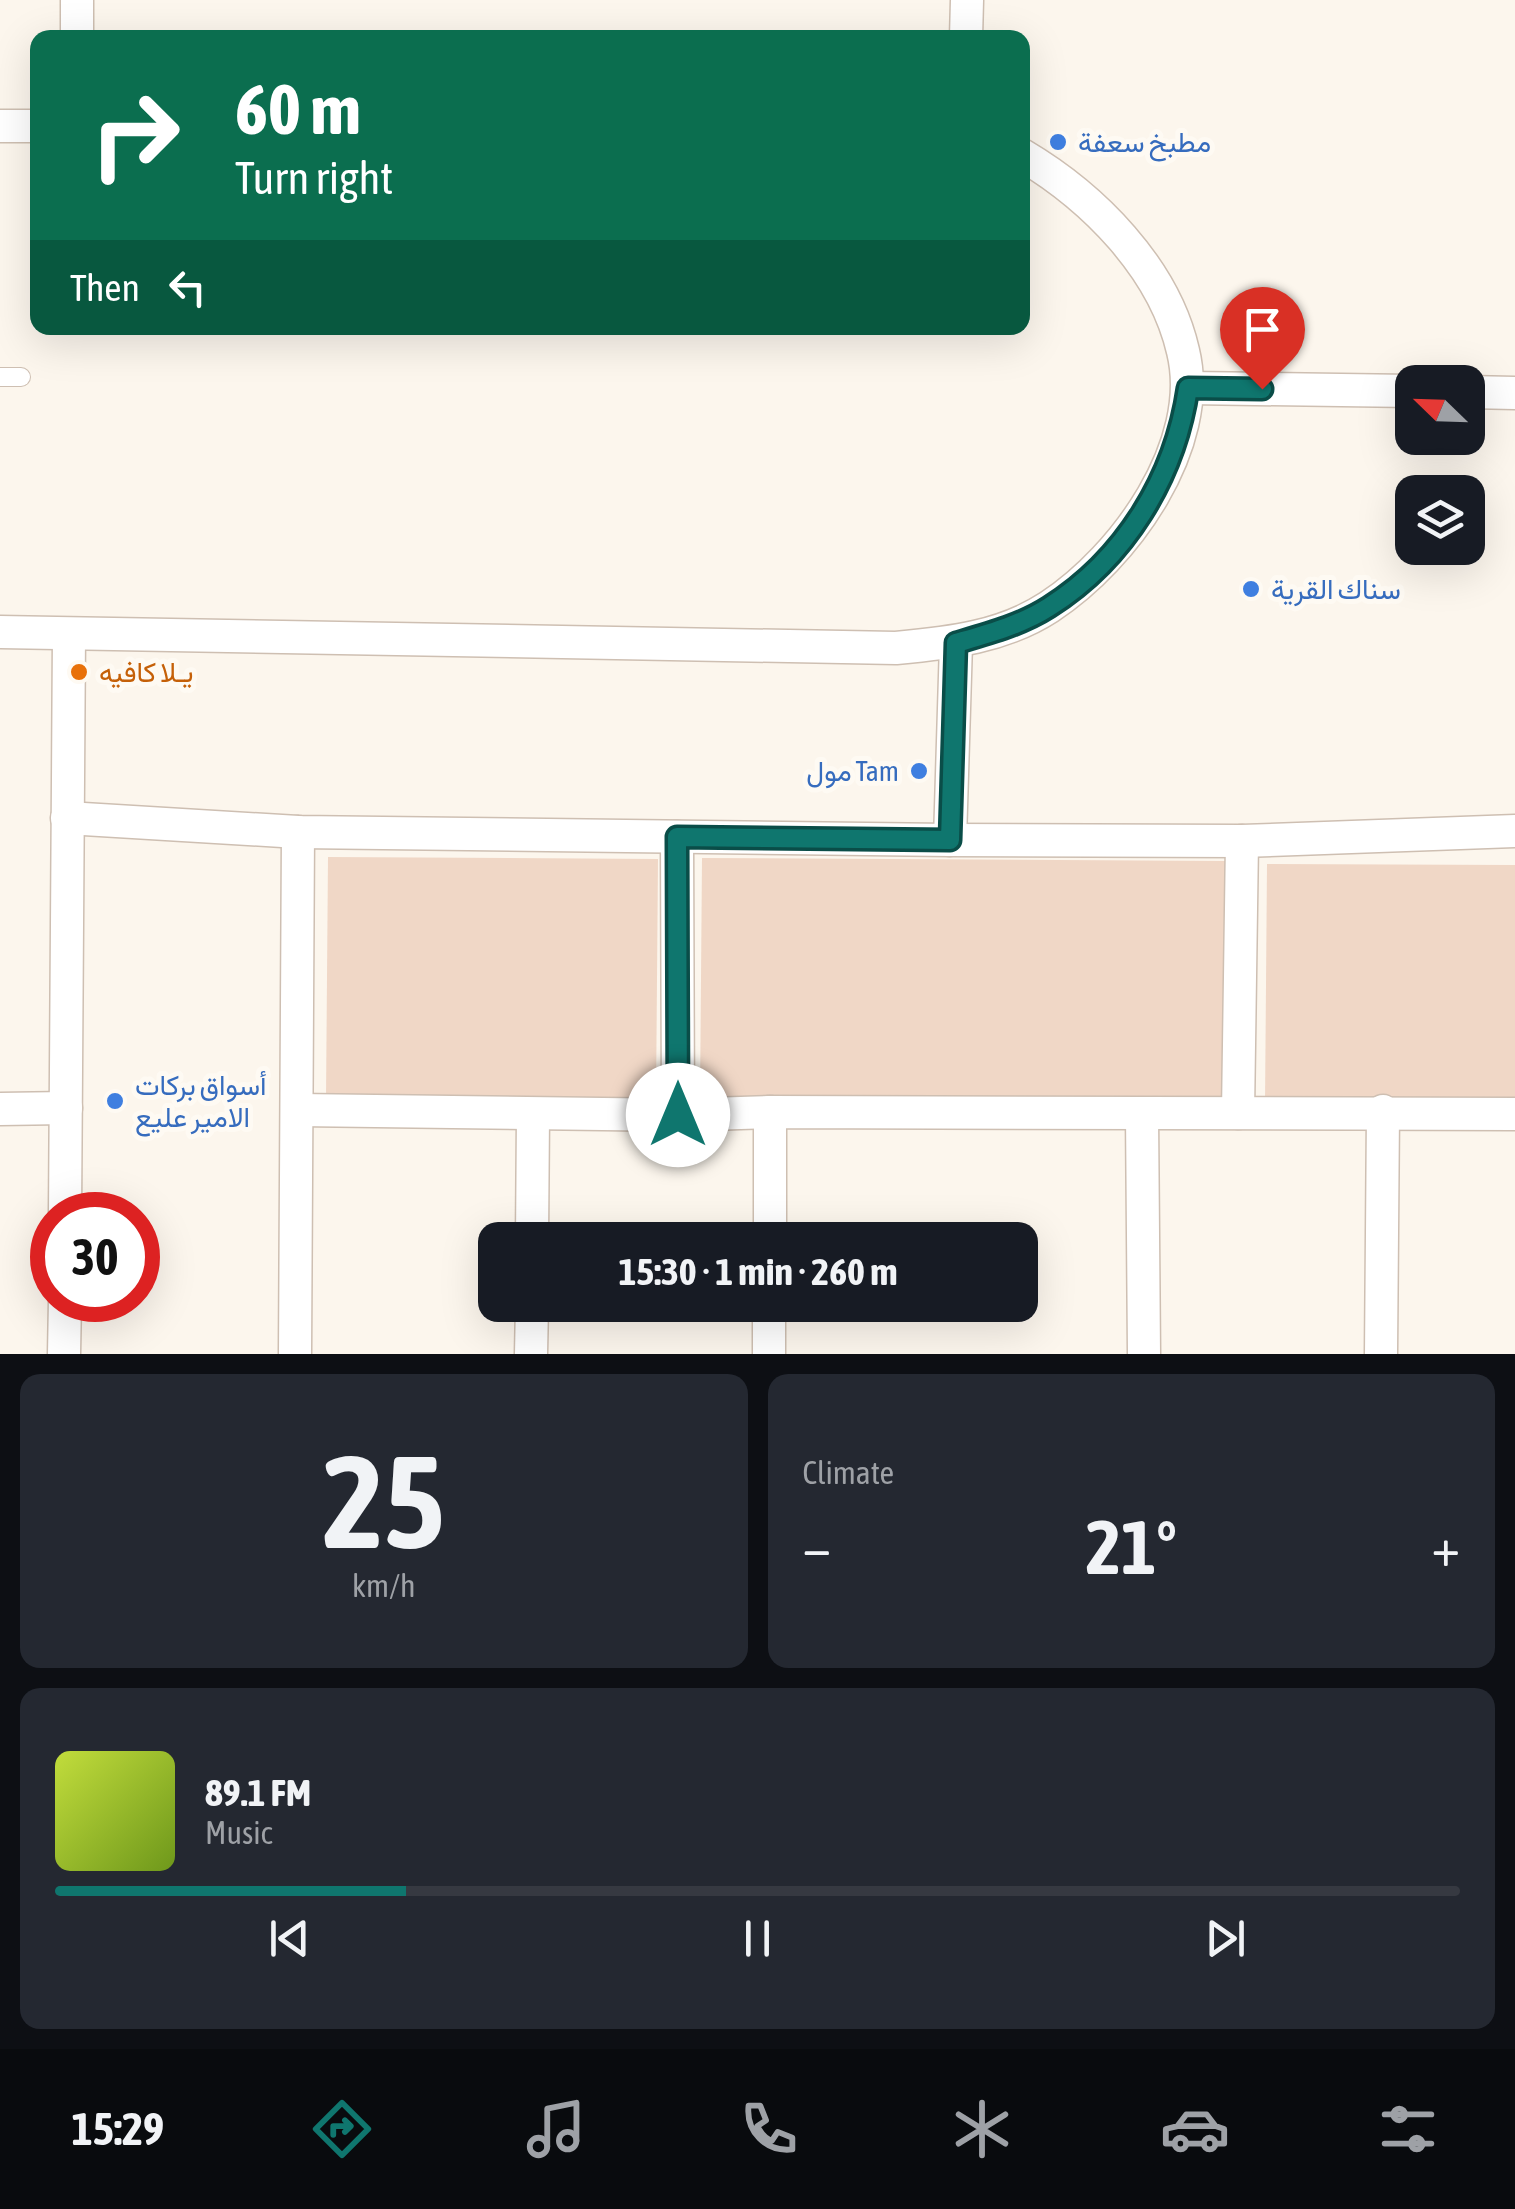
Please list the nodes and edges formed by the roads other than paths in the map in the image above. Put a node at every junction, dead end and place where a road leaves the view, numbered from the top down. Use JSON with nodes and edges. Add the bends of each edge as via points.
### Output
{"nodes":[{"id":1,"x":77,"y":0,"type":"edge"},
{"id":2,"x":967,"y":0,"type":"edge"},
{"id":3,"x":77,"y":30,"type":"edge"},
{"id":4,"x":966,"y":30,"type":"edge"},
{"id":5,"x":0,"y":126,"type":"edge"},
{"id":6,"x":30,"y":126,"type":"edge"},
{"id":7,"x":1030,"y":159,"type":"edge"},
{"id":8,"x":0,"y":377,"type":"edge"},
{"id":9,"x":21,"y":377,"type":"dead end"},
{"id":10,"x":1188,"y":388,"type":"junction"},
{"id":11,"x":1395,"y":392,"type":"edge"},
{"id":12,"x":1485,"y":392,"type":"edge"},
{"id":13,"x":1515,"y":393,"type":"edge"},
{"id":14,"x":0,"y":632,"type":"edge"},
{"id":15,"x":69,"y":634,"type":"junction"},
{"id":16,"x":956,"y":643,"type":"junction"},
{"id":17,"x":68,"y":818,"type":"junction"},
{"id":18,"x":1515,"y":831,"type":"edge"},
{"id":19,"x":298,"y":832,"type":"junction"},
{"id":20,"x":677,"y":837,"type":"junction"},
{"id":21,"x":950,"y":840,"type":"junction"},
{"id":22,"x":1242,"y":842,"type":"junction"},
{"id":23,"x":0,"y":1108,"type":"edge"},
{"id":24,"x":66,"y":1108,"type":"junction"},
{"id":25,"x":298,"y":1110,"type":"junction"},
{"id":26,"x":770,"y":1112,"type":"junction"},
{"id":27,"x":1383,"y":1112,"type":"junction"},
{"id":28,"x":1238,"y":1113,"type":"junction"},
{"id":29,"x":532,"y":1114,"type":"junction"},
{"id":30,"x":1515,"y":1114,"type":"edge"},
{"id":31,"x":678,"y":1115,"type":"junction"},
{"id":32,"x":1142,"y":1115,"type":"junction"},
{"id":33,"x":65,"y":1192,"type":"edge"},
{"id":34,"x":532,"y":1222,"type":"edge"},
{"id":35,"x":770,"y":1222,"type":"edge"},
{"id":36,"x":64,"y":1322,"type":"edge"},
{"id":37,"x":532,"y":1322,"type":"edge"},
{"id":38,"x":769,"y":1322,"type":"edge"},
{"id":39,"x":64,"y":1354,"type":"edge"},
{"id":40,"x":295,"y":1354,"type":"edge"},
{"id":41,"x":531,"y":1354,"type":"edge"},
{"id":42,"x":769,"y":1354,"type":"edge"},
{"id":43,"x":1144,"y":1354,"type":"edge"},
{"id":44,"x":1381,"y":1354,"type":"edge"}],
"edges":[{"from":1,"to":3,"type":"street"},
{"from":2,"to":4,"type":"street"},
{"from":5,"to":6,"type":"street"},
{"from":7,"to":10,"type":"street","via":[[1086,201],[1136,254],[1184,350]]},
{"from":8,"to":9,"type":"lane"},
{"from":10,"to":11,"type":"street"},
{"from":10,"to":16,"type":"street","via":[[1166,468],[1140,519],[1093,573],[1048,608]]},
{"from":12,"to":13,"type":"street"},
{"from":14,"to":15,"type":"street"},
{"from":15,"to":16,"type":"street","via":[[896,648]]},
{"from":15,"to":17,"type":"street"},
{"from":16,"to":21,"type":"street"},
{"from":17,"to":19,"type":"street"},
{"from":17,"to":24,"type":"street"},
{"from":18,"to":22,"type":"street"},
{"from":19,"to":20,"type":"street"},
{"from":19,"to":25,"type":"street"},
{"from":20,"to":21,"type":"street"},
{"from":20,"to":31,"type":"street"},
{"from":21,"to":22,"type":"street"},
{"from":22,"to":28,"type":"street"},
{"from":23,"to":24,"type":"street"},
{"from":24,"to":33,"type":"street"},
{"from":25,"to":29,"type":"street"},
{"from":25,"to":40,"type":"street"},
{"from":26,"to":31,"type":"street"},
{"from":26,"to":32,"type":"street"},
{"from":26,"to":35,"type":"street"},
{"from":27,"to":28,"type":"street"},
{"from":27,"to":30,"type":"street"},
{"from":27,"to":44,"type":"street"},
{"from":28,"to":32,"type":"street"},
{"from":29,"to":31,"type":"street"},
{"from":29,"to":34,"type":"street"},
{"from":32,"to":43,"type":"street"},
{"from":36,"to":39,"type":"street"},
{"from":37,"to":41,"type":"street"},
{"from":38,"to":42,"type":"street"}]}
